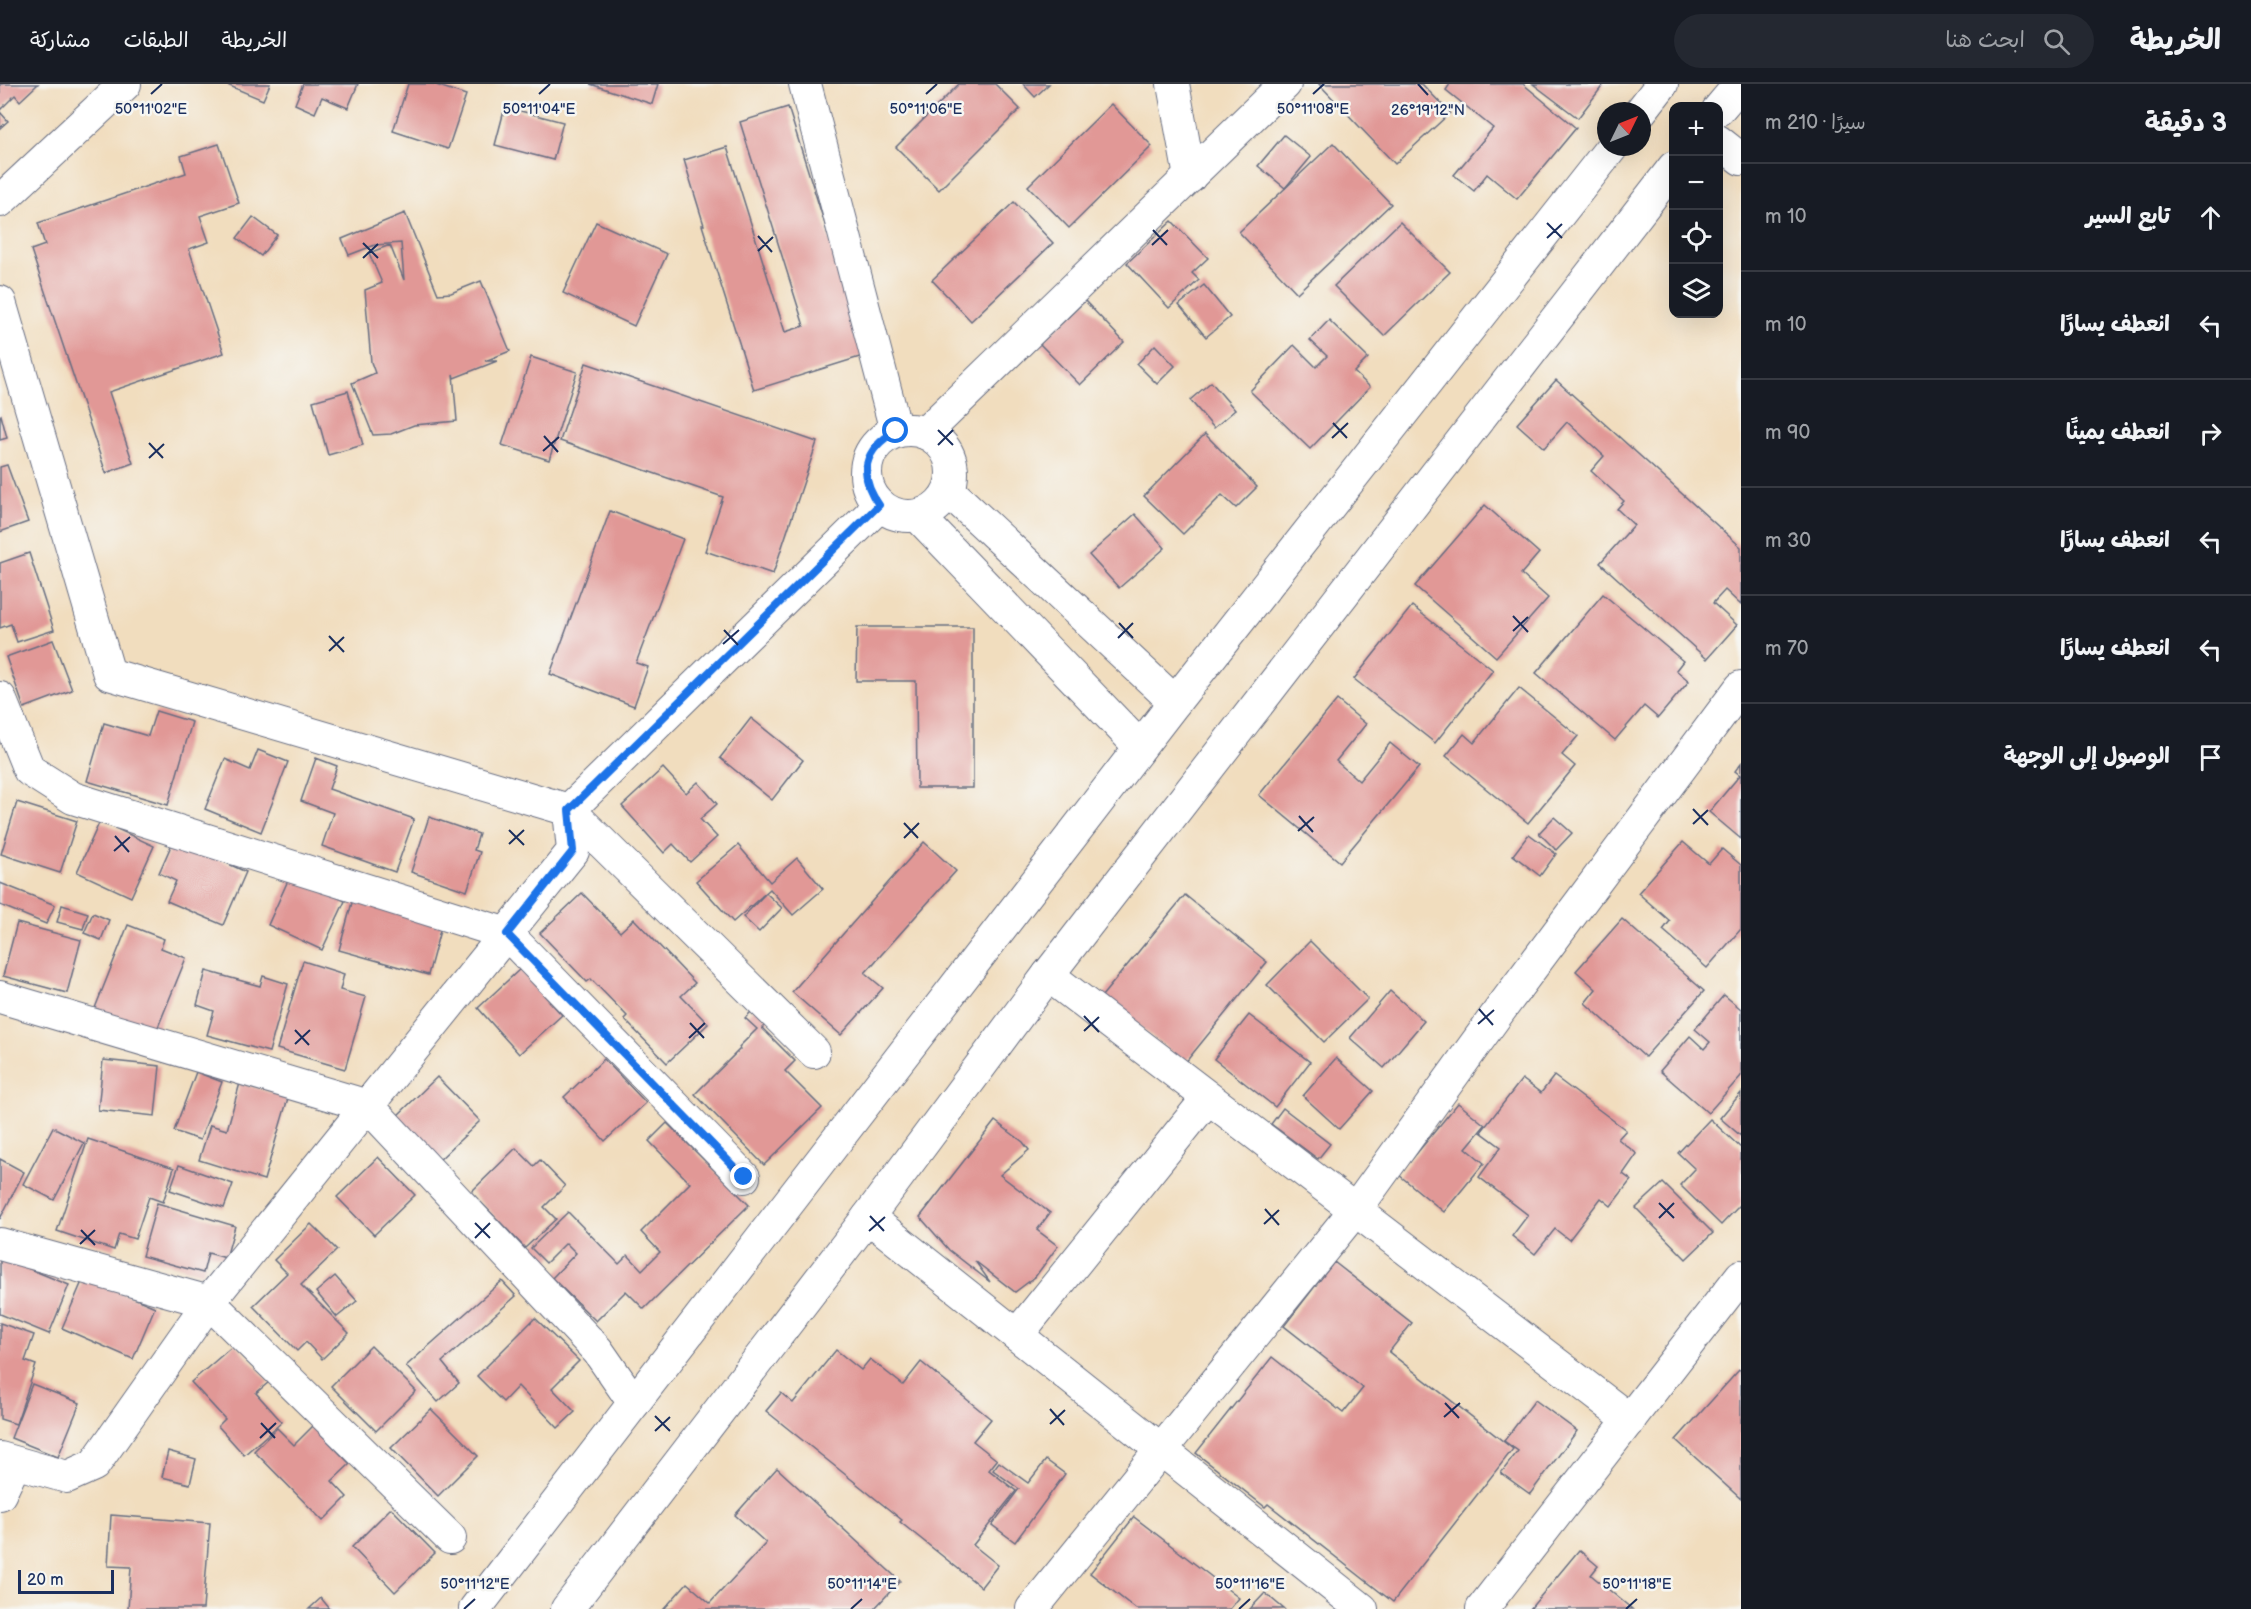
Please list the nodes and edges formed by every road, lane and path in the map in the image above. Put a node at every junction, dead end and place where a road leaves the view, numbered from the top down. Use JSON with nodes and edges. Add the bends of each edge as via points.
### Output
{"nodes":[{"id":1,"x":125,"y":84,"type":"edge"},
{"id":2,"x":805,"y":84,"type":"edge"},
{"id":3,"x":1173,"y":84,"type":"edge"},
{"id":4,"x":1286,"y":84,"type":"edge"},
{"id":5,"x":1662,"y":84,"type":"edge"},
{"id":6,"x":1740,"y":84,"type":"edge"},
{"id":7,"x":1648,"y":102,"type":"edge"},
{"id":8,"x":1723,"y":105,"type":"edge"},
{"id":9,"x":1723,"y":144,"type":"edge"},
{"id":10,"x":1605,"y":156,"type":"edge"},
{"id":11,"x":1741,"y":159,"type":"edge"},
{"id":12,"x":1669,"y":173,"type":"edge"},
{"id":13,"x":1190,"y":177,"type":"junction"},
{"id":14,"x":0,"y":201,"type":"edge"},
{"id":15,"x":0,"y":302,"type":"edge"},
{"id":16,"x":911,"y":432,"type":"junction"},
{"id":17,"x":949,"y":491,"type":"junction"},
{"id":18,"x":879,"y":505,"type":"junction"},
{"id":19,"x":918,"y":516,"type":"junction"},
{"id":20,"x":1741,"y":687,"type":"edge"},
{"id":21,"x":0,"y":698,"type":"edge"},
{"id":22,"x":1175,"y":702,"type":"junction"},
{"id":23,"x":1140,"y":747,"type":"junction"},
{"id":24,"x":569,"y":810,"type":"junction"},
{"id":25,"x":507,"y":934,"type":"junction"},
{"id":26,"x":1048,"y":975,"type":"junction"},
{"id":27,"x":0,"y":998,"type":"edge"},
{"id":28,"x":814,"y":1052,"type":"dead end"},
{"id":29,"x":1207,"y":1099,"type":"junction"},
{"id":30,"x":368,"y":1106,"type":"junction"},
{"id":31,"x":744,"y":1177,"type":"dead end"},
{"id":32,"x":1356,"y":1209,"type":"junction"},
{"id":33,"x":868,"y":1217,"type":"junction"},
{"id":34,"x":0,"y":1244,"type":"edge"},
{"id":35,"x":1741,"y":1276,"type":"edge"},
{"id":36,"x":209,"y":1302,"type":"junction"},
{"id":37,"x":1017,"y":1335,"type":"junction"},
{"id":38,"x":634,"y":1403,"type":"junction"},
{"id":39,"x":1630,"y":1420,"type":"junction"},
{"id":40,"x":1160,"y":1449,"type":"junction"},
{"id":41,"x":8,"y":1460,"type":"edge"},
{"id":42,"x":0,"y":1494,"type":"edge"},
{"id":43,"x":450,"y":1538,"type":"dead end"},
{"id":44,"x":475,"y":1609,"type":"edge"},
{"id":45,"x":567,"y":1609,"type":"edge"},
{"id":46,"x":1032,"y":1609,"type":"edge"},
{"id":47,"x":1362,"y":1609,"type":"edge"},
{"id":48,"x":1482,"y":1609,"type":"edge"}],
"edges":[{"from":1,"to":14,"type":"street"},
{"from":2,"to":16,"type":"street"},
{"from":3,"to":13,"type":"street"},
{"from":4,"to":13,"type":"street"},
{"from":5,"to":7,"type":"street"},
{"from":6,"to":8,"type":"street"},
{"from":9,"to":11,"type":"street"},
{"from":10,"to":22,"type":"street"},
{"from":12,"to":26,"type":"street"},
{"from":13,"to":16,"type":"street"},
{"from":15,"to":24,"type":"street","via":[[109,674]]},
{"from":16,"to":17,"type":"street","via":[[938,440],[947,451],[953,478]]},
{"from":16,"to":18,"type":"street","via":[[882,439],[872,449],[866,478]]},
{"from":17,"to":19,"type":"street","via":[[931,511]]},
{"from":17,"to":22,"type":"street"},
{"from":18,"to":19,"type":"street","via":[[898,514]]},
{"from":18,"to":24,"type":"street"},
{"from":19,"to":23,"type":"street"},
{"from":20,"to":32,"type":"street"},
{"from":21,"to":25,"type":"street","via":[[29,770],[73,798]]},
{"from":22,"to":23,"type":"street"},
{"from":23,"to":38,"type":"street"},
{"from":24,"to":25,"type":"street","via":[[573,851]]},
{"from":24,"to":28,"type":"street"},
{"from":25,"to":30,"type":"street"},
{"from":25,"to":31,"type":"street"},
{"from":26,"to":29,"type":"street"},
{"from":26,"to":33,"type":"street"},
{"from":27,"to":30,"type":"street"},
{"from":29,"to":32,"type":"street"},
{"from":29,"to":37,"type":"street"},
{"from":30,"to":36,"type":"street"},
{"from":30,"to":38,"type":"street","via":[[598,1351]]},
{"from":32,"to":39,"type":"street"},
{"from":32,"to":40,"type":"street"},
{"from":33,"to":37,"type":"street"},
{"from":33,"to":45,"type":"street"},
{"from":34,"to":36,"type":"street"},
{"from":35,"to":39,"type":"street"},
{"from":36,"to":41,"type":"street","via":[[94,1466],[67,1477]]},
{"from":36,"to":43,"type":"street"},
{"from":37,"to":40,"type":"street"},
{"from":38,"to":44,"type":"street"},
{"from":39,"to":48,"type":"street"},
{"from":40,"to":46,"type":"street"},
{"from":40,"to":47,"type":"street"},
{"from":41,"to":42,"type":"street"}]}
